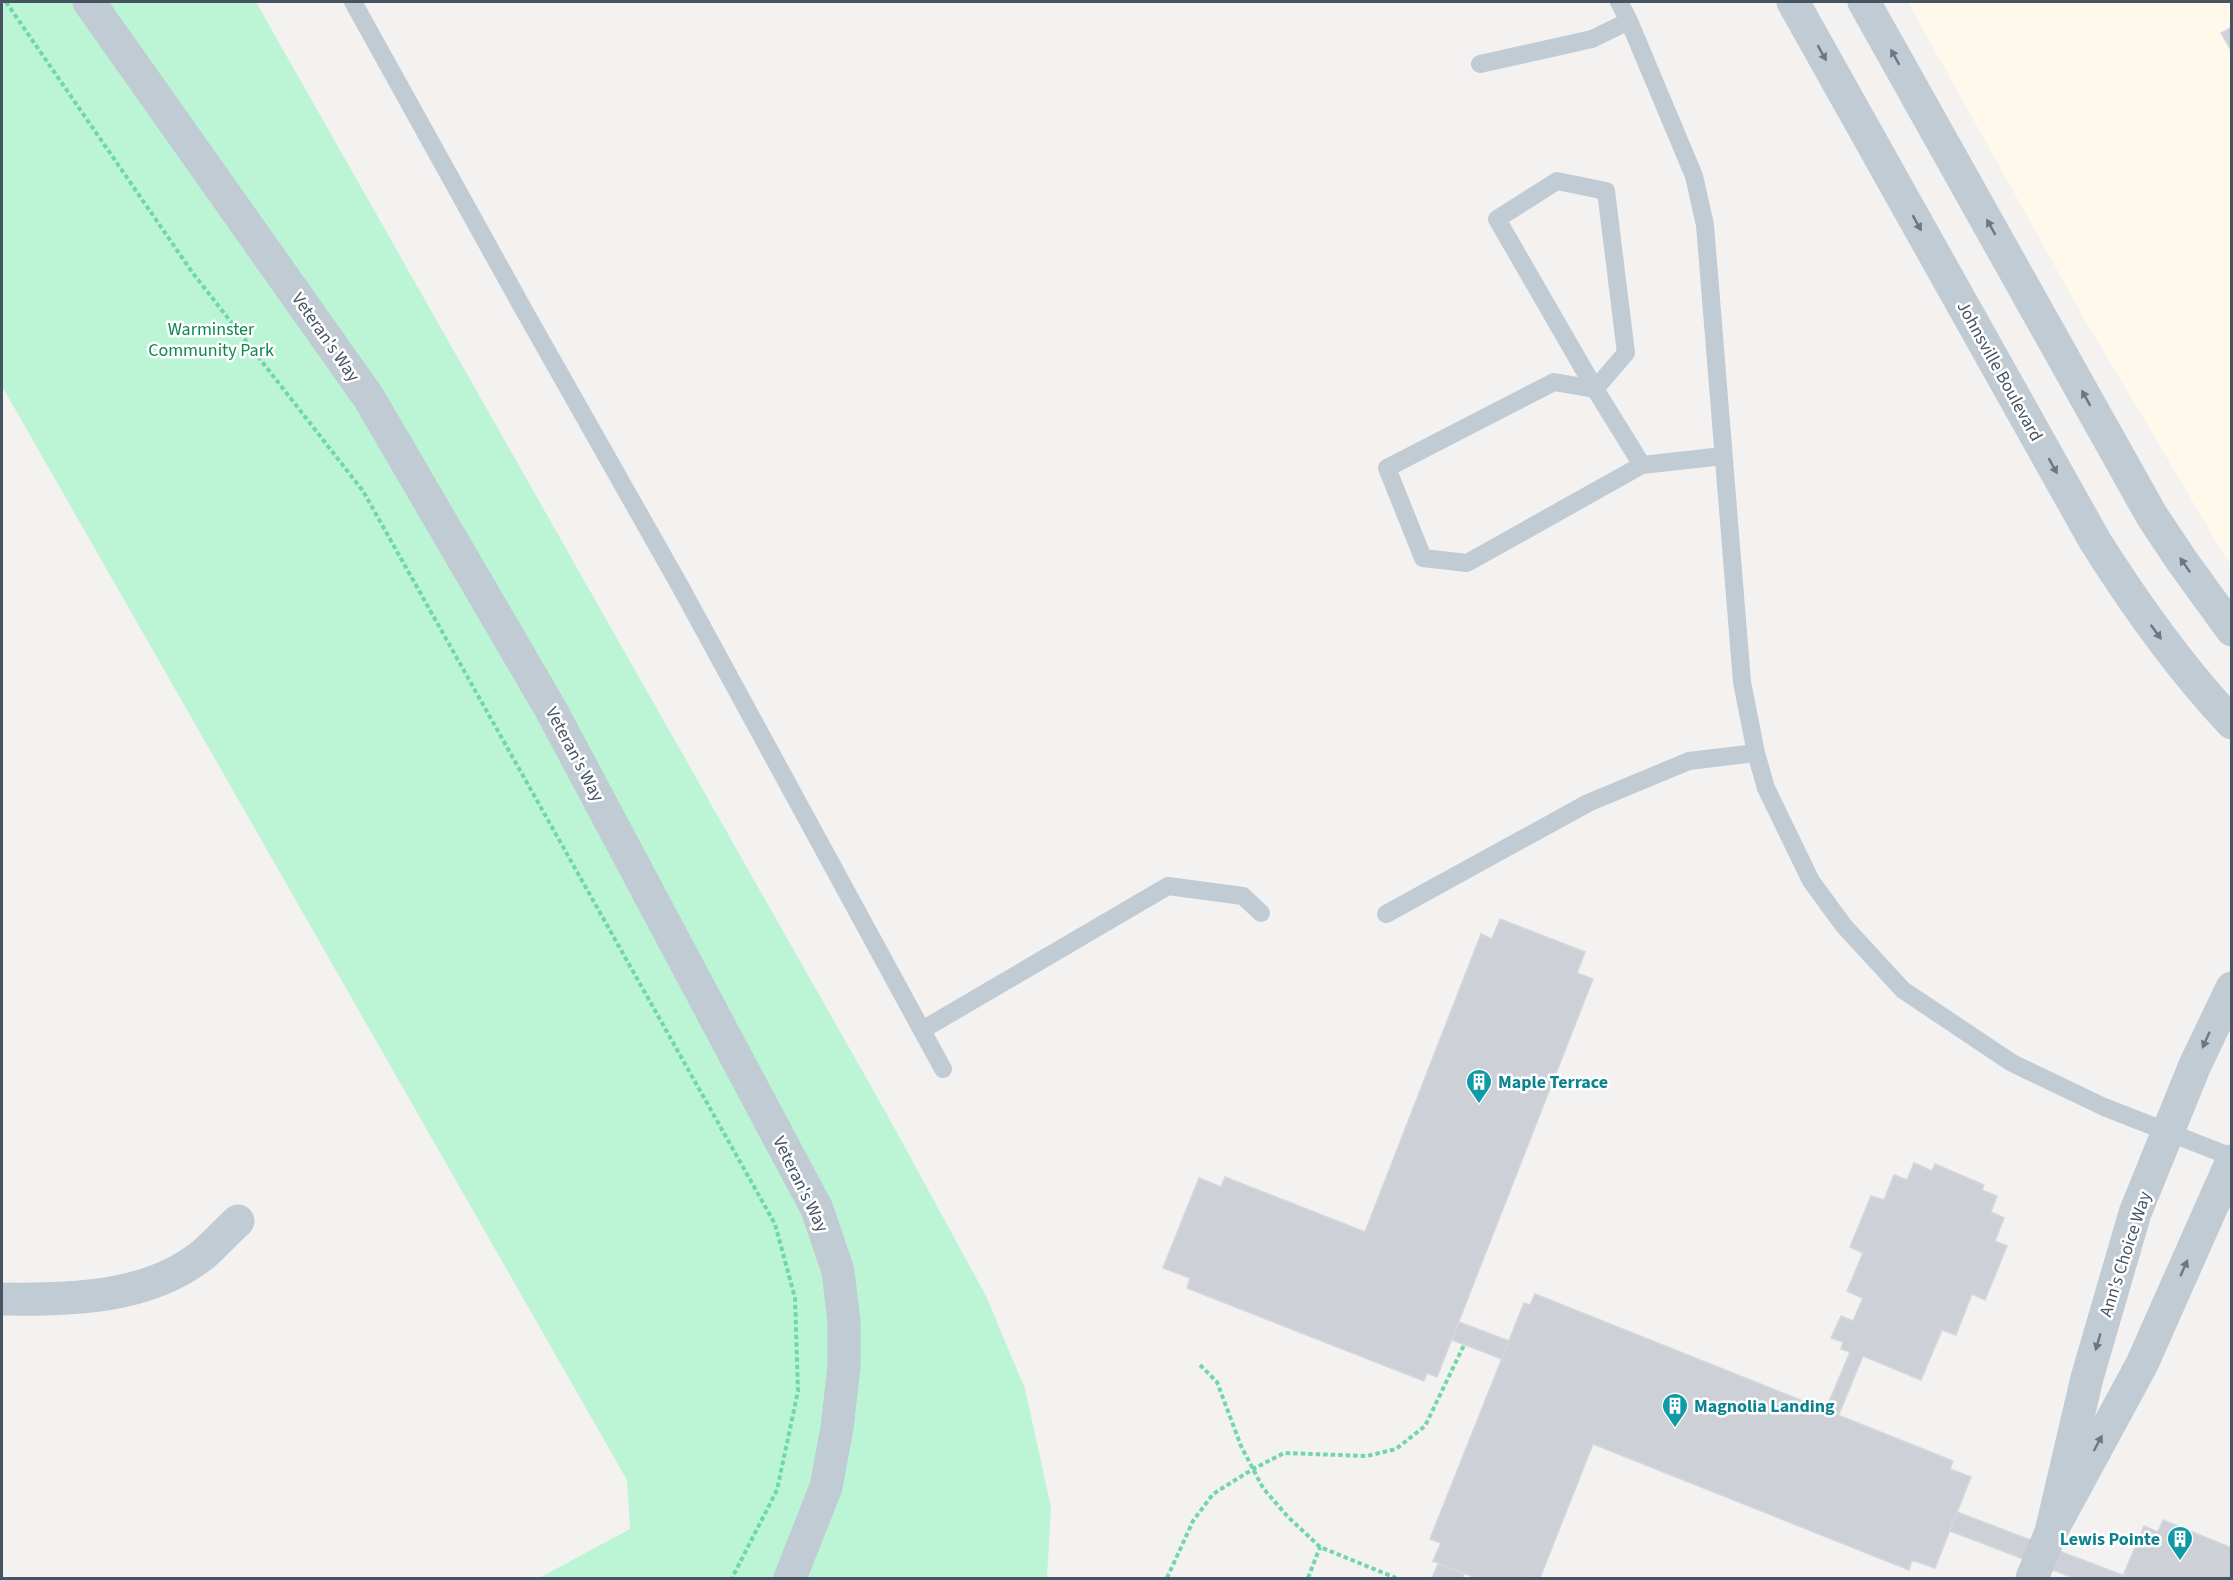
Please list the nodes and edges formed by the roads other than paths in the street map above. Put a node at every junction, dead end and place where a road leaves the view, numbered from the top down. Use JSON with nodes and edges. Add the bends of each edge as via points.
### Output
{"nodes":[{"id":1,"x":88,"y":2,"type":"edge"},
{"id":2,"x":353,"y":2,"type":"edge"},
{"id":3,"x":1619,"y":2,"type":"edge"},
{"id":4,"x":1793,"y":2,"type":"edge"},
{"id":5,"x":1864,"y":2,"type":"edge"},
{"id":6,"x":1629,"y":21,"type":"junction"},
{"id":7,"x":1480,"y":64,"type":"dead end"},
{"id":8,"x":1596,"y":389,"type":"junction"},
{"id":9,"x":1723,"y":456,"type":"junction"},
{"id":10,"x":1642,"y":465,"type":"junction"},
{"id":11,"x":2232,"y":630,"type":"edge"},
{"id":12,"x":2232,"y":723,"type":"edge"},
{"id":13,"x":1756,"y":753,"type":"junction"},
{"id":14,"x":1261,"y":913,"type":"dead end"},
{"id":15,"x":1386,"y":914,"type":"dead end"},
{"id":16,"x":2232,"y":988,"type":"edge"},
{"id":17,"x":922,"y":1030,"type":"junction"},
{"id":18,"x":943,"y":1069,"type":"dead end"},
{"id":19,"x":2168,"y":1132,"type":"junction"},
{"id":20,"x":2232,"y":1159,"type":"edge"},
{"id":21,"x":238,"y":1221,"type":"dead end"},
{"id":22,"x":2,"y":1299,"type":"edge"},
{"id":23,"x":2051,"y":1532,"type":"junction"},
{"id":24,"x":790,"y":1578,"type":"edge"},
{"id":25,"x":2032,"y":1578,"type":"edge"}],
"edges":[{"from":1,"to":24,"type":"street","name":"Veteran's Way","via":[[369,398],[550,708],[817,1209],[838,1270],[844,1367],[826,1487]]},
{"from":2,"to":17,"type":"lane","via":[[680,586]]},
{"from":3,"to":6,"type":"lane"},
{"from":4,"to":12,"type":"street","name":"Johnsville Boulevard","one_way":true,"via":[[2095,541],[2174,658]]},
{"from":11,"to":5,"type":"street","one_way":true,"via":[[2152,516]]},
{"from":6,"to":7,"type":"lane","via":[[1593,39]]},
{"from":6,"to":9,"type":"lane","via":[[1694,176],[1703,215]]},
{"from":8,"to":8,"type":"lane","via":[[1626,353],[1606,191],[1557,181],[1497,219]]},
{"from":8,"to":10,"type":"lane"},
{"from":8,"to":10,"type":"lane","via":[[1554,382],[1387,468],[1423,558],[1467,563]]},
{"from":9,"to":10,"type":"lane"},
{"from":9,"to":13,"type":"lane","via":[[1742,682]]},
{"from":13,"to":15,"type":"lane","via":[[1689,761],[1588,803]]},
{"from":13,"to":19,"type":"lane","via":[[1766,788],[1811,881],[1844,926],[1903,990],[2012,1063],[2104,1107]]},
{"from":14,"to":17,"type":"lane","via":[[1243,896],[1168,886]]},
{"from":16,"to":19,"type":"street","name":"Ann's Choice Way","one_way":true},
{"from":17,"to":18,"type":"lane"},
{"from":19,"to":20,"type":"lane"},
{"from":19,"to":23,"type":"street","name":"Ann's Choice Way","one_way":true,"via":[[2135,1213],[2106,1312]]},
{"from":23,"to":20,"type":"street","name":"Ann's Choice Way","one_way":true,"via":[[2142,1364]]},
{"from":21,"to":22,"type":"street","via":[[204,1254],[144,1286],[86,1297]]},
{"from":23,"to":25,"type":"street","name":"Ann's Choice Way"}]}
